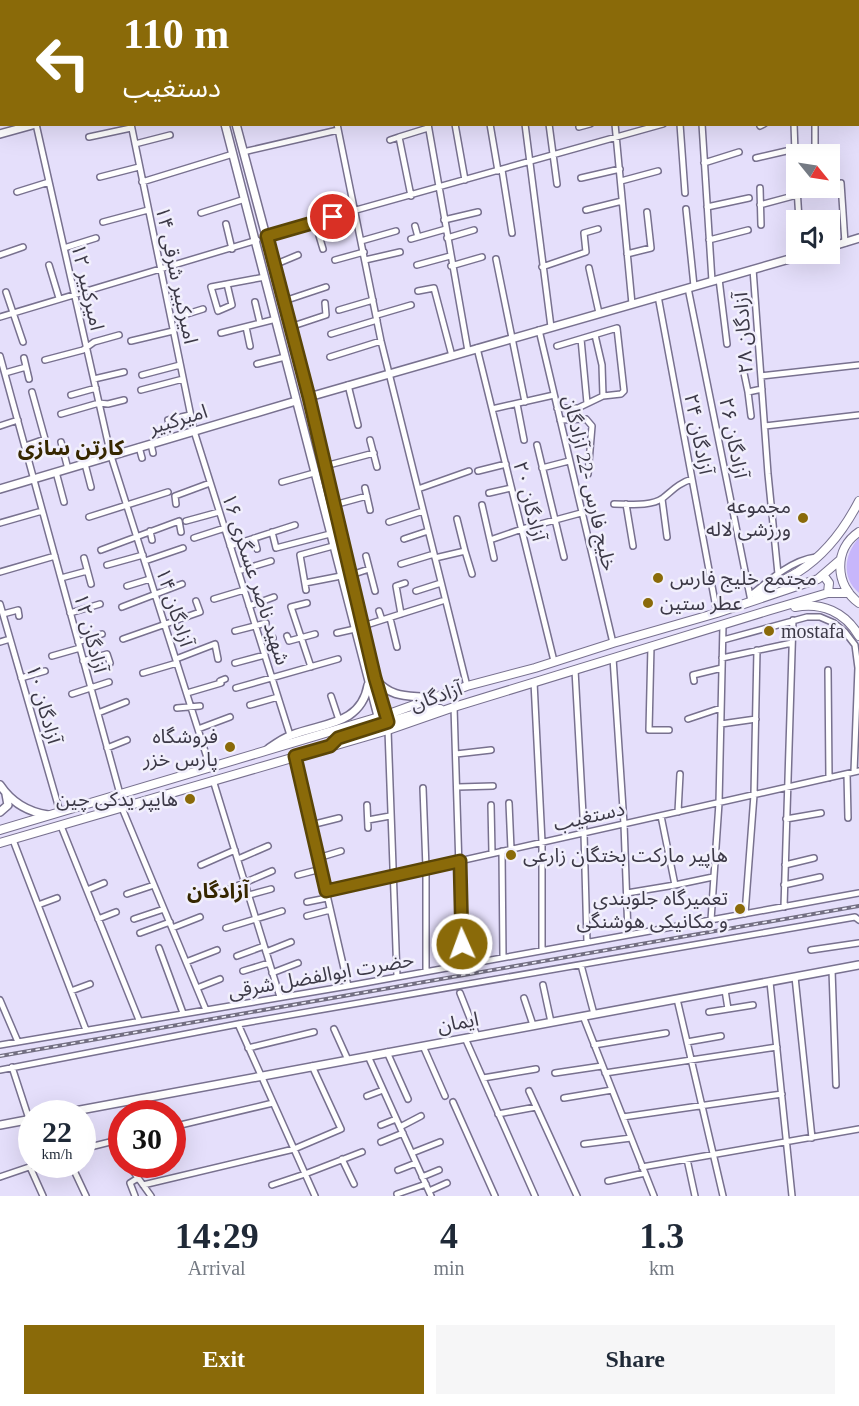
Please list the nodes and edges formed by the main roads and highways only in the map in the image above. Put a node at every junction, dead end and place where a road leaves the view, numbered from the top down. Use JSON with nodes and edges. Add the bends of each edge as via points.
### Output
{"nodes":[{"id":1,"x":859,"y":501,"type":"edge"},
{"id":2,"x":859,"y":532,"type":"edge"},
{"id":3,"x":840,"y":560,"type":"junction"},
{"id":4,"x":824,"y":576,"type":"junction"},
{"id":5,"x":828,"y":593,"type":"junction"},
{"id":6,"x":751,"y":598,"type":"junction"},
{"id":7,"x":855,"y":600,"type":"edge"},
{"id":8,"x":767,"y":611,"type":"junction"},
{"id":9,"x":859,"y":636,"type":"edge"},
{"id":10,"x":384,"y":722,"type":"junction"},
{"id":11,"x":188,"y":773,"type":"junction"},
{"id":12,"x":166,"y":780,"type":"junction"},
{"id":13,"x":190,"y":787,"type":"junction"},
{"id":14,"x":168,"y":794,"type":"junction"},
{"id":15,"x":0,"y":830,"type":"edge"},
{"id":16,"x":0,"y":843,"type":"edge"}],
"edges":[{"from":1,"to":6,"type":"main road","via":[[843,529],[819,556]]},
{"from":2,"to":3,"type":"main road","name":"آزادگان","via":[[845,547]]},
{"from":3,"to":4,"type":"main road","name":"آزادگان"},
{"from":3,"to":7,"type":"main road","via":[[843,583]]},
{"from":4,"to":5,"type":"main road","via":[[829,583]]},
{"from":4,"to":6,"type":"main road","name":"آزادگان"},
{"from":5,"to":7,"type":"main road","name":"آزادگان"},
{"from":5,"to":8,"type":"main road","name":"آزادگان"},
{"from":6,"to":10,"type":"main road","name":"آزادگان","via":[[717,613],[467,686]]},
{"from":8,"to":9,"type":"main road","via":[[822,606],[847,619]]},
{"from":8,"to":10,"type":"main road","name":"آزادگان","via":[[451,708]]},
{"from":10,"to":11,"type":"main road","name":"آزادگان"},
{"from":10,"to":13,"type":"main road","name":"آزادگان","via":[[330,746]]},
{"from":11,"to":12,"type":"main road","name":"آزادگان"},
{"from":11,"to":13,"type":"main road","via":[[185,780]]},
{"from":12,"to":14,"type":"main road","via":[[171,785]]},
{"from":12,"to":15,"type":"main road","name":"آزادگان"},
{"from":13,"to":14,"type":"main road","name":"آزادگان"},
{"from":14,"to":16,"type":"main road","name":"آزادگان"}]}
